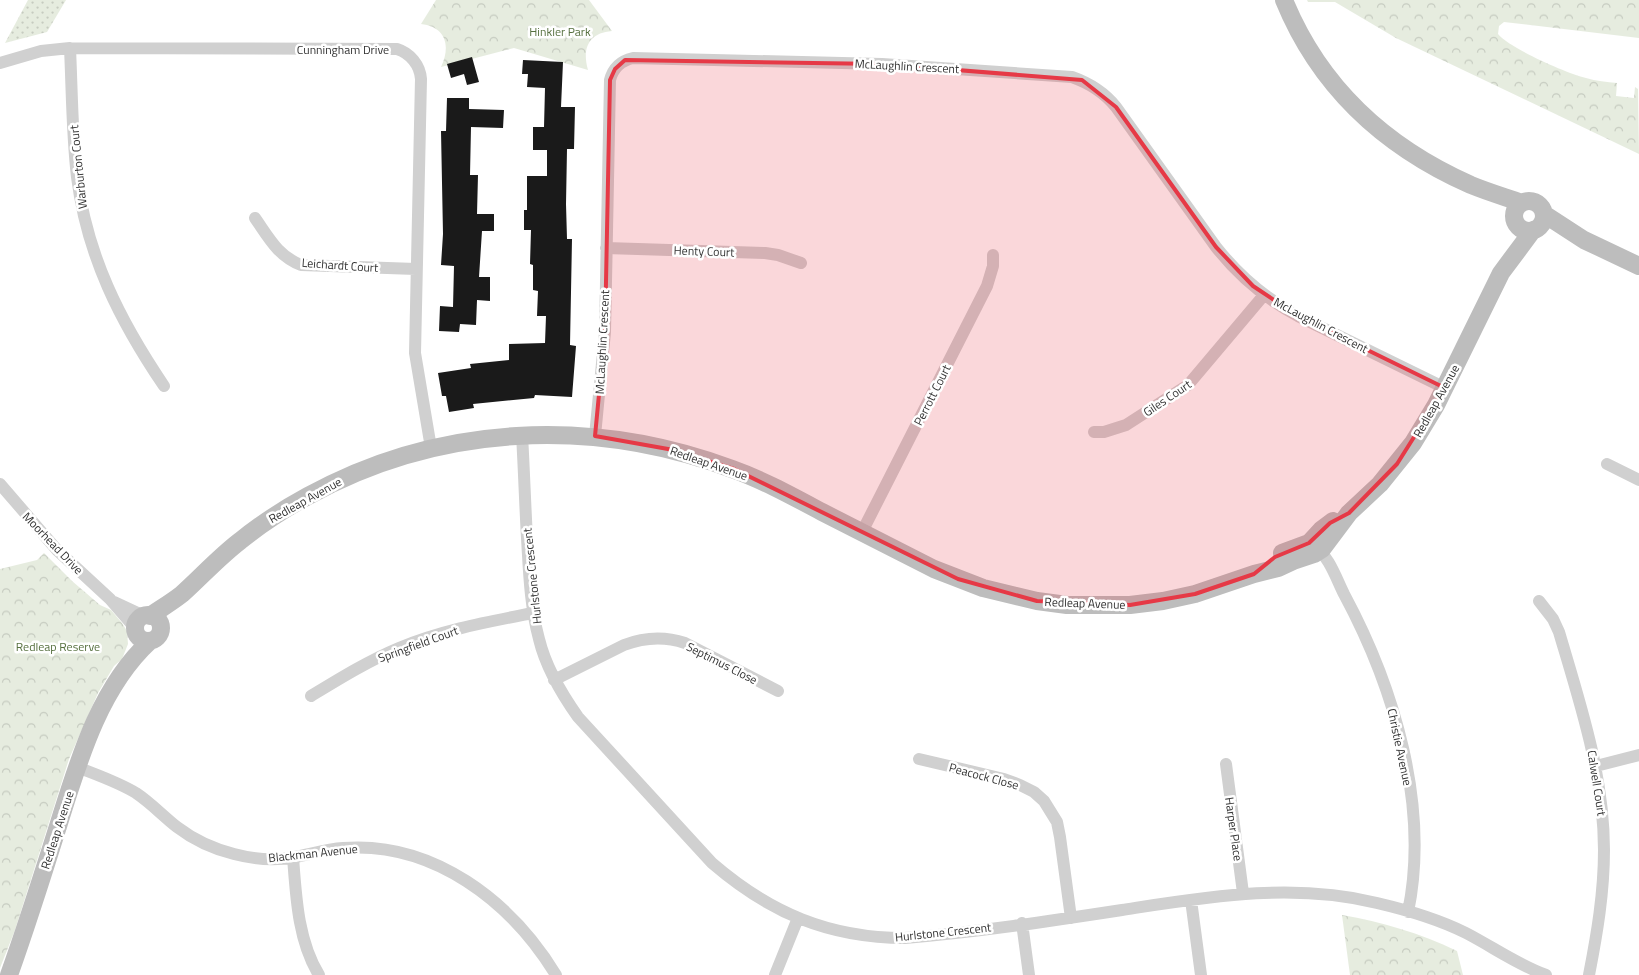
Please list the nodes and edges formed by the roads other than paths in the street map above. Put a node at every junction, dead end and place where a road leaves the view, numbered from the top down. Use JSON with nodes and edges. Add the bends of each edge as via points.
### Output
{"nodes":[{"id":1,"x":1284,"y":0,"type":"edge"},
{"id":2,"x":70,"y":48,"type":"junction"},
{"id":3,"x":0,"y":64,"type":"edge"},
{"id":4,"x":1517,"y":212,"type":"junction"},
{"id":5,"x":255,"y":218,"type":"dead end"},
{"id":6,"x":1538,"y":224,"type":"junction"},
{"id":7,"x":606,"y":248,"type":"junction"},
{"id":8,"x":993,"y":255,"type":"dead end"},
{"id":9,"x":801,"y":264,"type":"dead end"},
{"id":10,"x":1639,"y":266,"type":"edge"},
{"id":11,"x":416,"y":269,"type":"junction"},
{"id":12,"x":1501,"y":273,"type":"junction"},
{"id":13,"x":1264,"y":295,"type":"junction"},
{"id":14,"x":164,"y":386,"type":"dead end"},
{"id":15,"x":1445,"y":388,"type":"junction"},
{"id":16,"x":1094,"y":432,"type":"dead end"},
{"id":17,"x":522,"y":435,"type":"junction"},
{"id":18,"x":595,"y":436,"type":"junction"},
{"id":19,"x":431,"y":448,"type":"junction"},
{"id":20,"x":1607,"y":464,"type":"dead end"},
{"id":21,"x":1639,"y":480,"type":"edge"},
{"id":22,"x":0,"y":484,"type":"edge"},
{"id":23,"x":862,"y":532,"type":"junction"},
{"id":24,"x":1314,"y":549,"type":"junction"},
{"id":25,"x":1539,"y":601,"type":"dead end"},
{"id":26,"x":533,"y":612,"type":"junction"},
{"id":27,"x":146,"y":626,"type":"junction"},
{"id":28,"x":554,"y":680,"type":"junction"},
{"id":29,"x":778,"y":691,"type":"dead end"},
{"id":30,"x":311,"y":696,"type":"dead end"},
{"id":31,"x":1639,"y":755,"type":"edge"},
{"id":32,"x":919,"y":759,"type":"dead end"},
{"id":33,"x":1226,"y":764,"type":"dead end"},
{"id":34,"x":1596,"y":766,"type":"junction"},
{"id":35,"x":77,"y":767,"type":"junction"},
{"id":36,"x":293,"y":857,"type":"junction"},
{"id":37,"x":1243,"y":893,"type":"junction"},
{"id":38,"x":1191,"y":900,"type":"junction"},
{"id":39,"x":1408,"y":912,"type":"junction"},
{"id":40,"x":798,"y":918,"type":"junction"},
{"id":41,"x":1071,"y":918,"type":"junction"},
{"id":42,"x":1022,"y":923,"type":"junction"},
{"id":43,"x":9,"y":973,"type":"edge"},
{"id":44,"x":319,"y":975,"type":"edge"},
{"id":45,"x":556,"y":975,"type":"edge"},
{"id":46,"x":775,"y":975,"type":"edge"},
{"id":47,"x":1029,"y":975,"type":"edge"},
{"id":48,"x":1201,"y":975,"type":"edge"},
{"id":49,"x":1546,"y":975,"type":"edge"},
{"id":50,"x":1589,"y":975,"type":"edge"}],
"edges":[{"from":1,"to":4,"type":"street","via":[[1314,59],[1370,123],[1410,153]]},
{"from":2,"to":3,"type":"street","name":"Cunningham Drive","via":[[42,51]]},
{"from":2,"to":11,"type":"street","name":"Cunningham Drive","via":[[397,49],[407,53],[417,66],[421,79]]},
{"from":2,"to":14,"type":"street","name":"Warburton Court","via":[[77,177],[89,238],[116,306]]},
{"from":4,"to":6,"type":"street","via":[[1520,227],[1524,229]]},
{"from":4,"to":6,"type":"street","via":[[1530,201],[1537,204]]},
{"from":4,"to":12,"type":"street","name":"Redleap Avenue"},
{"from":5,"to":11,"type":"street","name":"Leichardt Court","via":[[282,254],[301,265]]},
{"from":6,"to":10,"type":"street","via":[[1584,240]]},
{"from":6,"to":12,"type":"street","name":"Redleap Avenue"},
{"from":7,"to":9,"type":"street","name":"Henty Court","via":[[765,253]]},
{"from":7,"to":13,"type":"street","name":"McLaughlin Crescent","via":[[610,80],[615,69],[625,60],[882,64],[1072,76],[1108,98],[1216,247],[1240,275]]},
{"from":7,"to":18,"type":"street","name":"McLaughlin Crescent","via":[[604,347]]},
{"from":8,"to":23,"type":"street","name":"Perrott Court","via":[[987,286]]},
{"from":11,"to":19,"type":"street","name":"Cunningham Drive","via":[[415,353]]},
{"from":12,"to":15,"type":"street","name":"Redleap Avenue"},
{"from":13,"to":15,"type":"street","name":"McLaughlin Crescent","via":[[1298,316]]},
{"from":13,"to":16,"type":"street","name":"Giles Court","via":[[1188,385],[1126,424]]},
{"from":15,"to":24,"type":"street","name":"Redleap Avenue","via":[[1426,424],[1397,464],[1349,513],[1330,523]]},
{"from":17,"to":18,"type":"street","name":"Redleap Avenue"},
{"from":17,"to":19,"type":"street","name":"Redleap Avenue"},
{"from":17,"to":26,"type":"street","name":"Hurlstone Crescent"},
{"from":18,"to":23,"type":"street","name":"Redleap Avenue","via":[[668,449],[734,469]]},
{"from":19,"to":27,"type":"street","name":"Redleap Avenue","via":[[363,470],[284,510],[240,541]]},
{"from":20,"to":21,"type":"street"},
{"from":22,"to":27,"type":"street","name":"Moorhead Drive","via":[[62,555],[110,599]]},
{"from":23,"to":24,"type":"street","name":"Redleap Avenue","via":[[934,569],[982,588],[1067,605],[1130,605],[1195,594],[1254,574],[1275,557]]},
{"from":24,"to":39,"type":"street","name":"Christie Avenue","via":[[1330,565],[1367,639],[1393,709],[1404,752],[1411,801],[1415,861]]},
{"from":25,"to":34,"type":"street","name":"Calwell Court","via":[[1559,632]]},
{"from":26,"to":28,"type":"street","name":"Hurlstone Crescent","via":[[539,641]]},
{"from":26,"to":30,"type":"street","name":"Springfield Court","via":[[453,630],[399,648]]},
{"from":27,"to":35,"type":"street","name":"Redleap Avenue","via":[[100,712]]},
{"from":28,"to":29,"type":"street","name":"Septimus Close","via":[[636,640],[662,638],[685,643]]},
{"from":28,"to":40,"type":"street","name":"Hurlstone Crescent","via":[[578,717],[712,863],[749,892]]},
{"from":31,"to":34,"type":"street"},
{"from":32,"to":41,"type":"street","name":"Peacock Close","via":[[1012,782],[1034,792],[1044,801],[1060,837]]},
{"from":33,"to":37,"type":"street","name":"Harper Place"},
{"from":34,"to":50,"type":"street","name":"Calwell Court","via":[[1603,815],[1604,879]]},
{"from":35,"to":36,"type":"street","name":"Blackman Avenue","via":[[136,793],[204,844],[254,858]]},
{"from":35,"to":43,"type":"street","name":"Redleap Avenue"},
{"from":36,"to":44,"type":"street","via":[[305,948]]},
{"from":36,"to":45,"type":"street","name":"Blackman Avenue","via":[[364,847],[402,852],[438,864],[467,881],[516,921]]},
{"from":37,"to":38,"type":"street","name":"Hurlstone Crescent"},
{"from":37,"to":39,"type":"street","name":"Hurlstone Crescent","via":[[1347,896]]},
{"from":38,"to":41,"type":"street","name":"Hurlstone Crescent"},
{"from":38,"to":48,"type":"street"},
{"from":39,"to":49,"type":"street","name":"Hurlstone Crescent","via":[[1464,932]]},
{"from":40,"to":42,"type":"street","name":"Hurlstone Crescent","via":[[843,932],[887,938],[928,936]]},
{"from":40,"to":46,"type":"street"},
{"from":41,"to":42,"type":"street","name":"Hurlstone Crescent"},
{"from":42,"to":47,"type":"street"}]}
